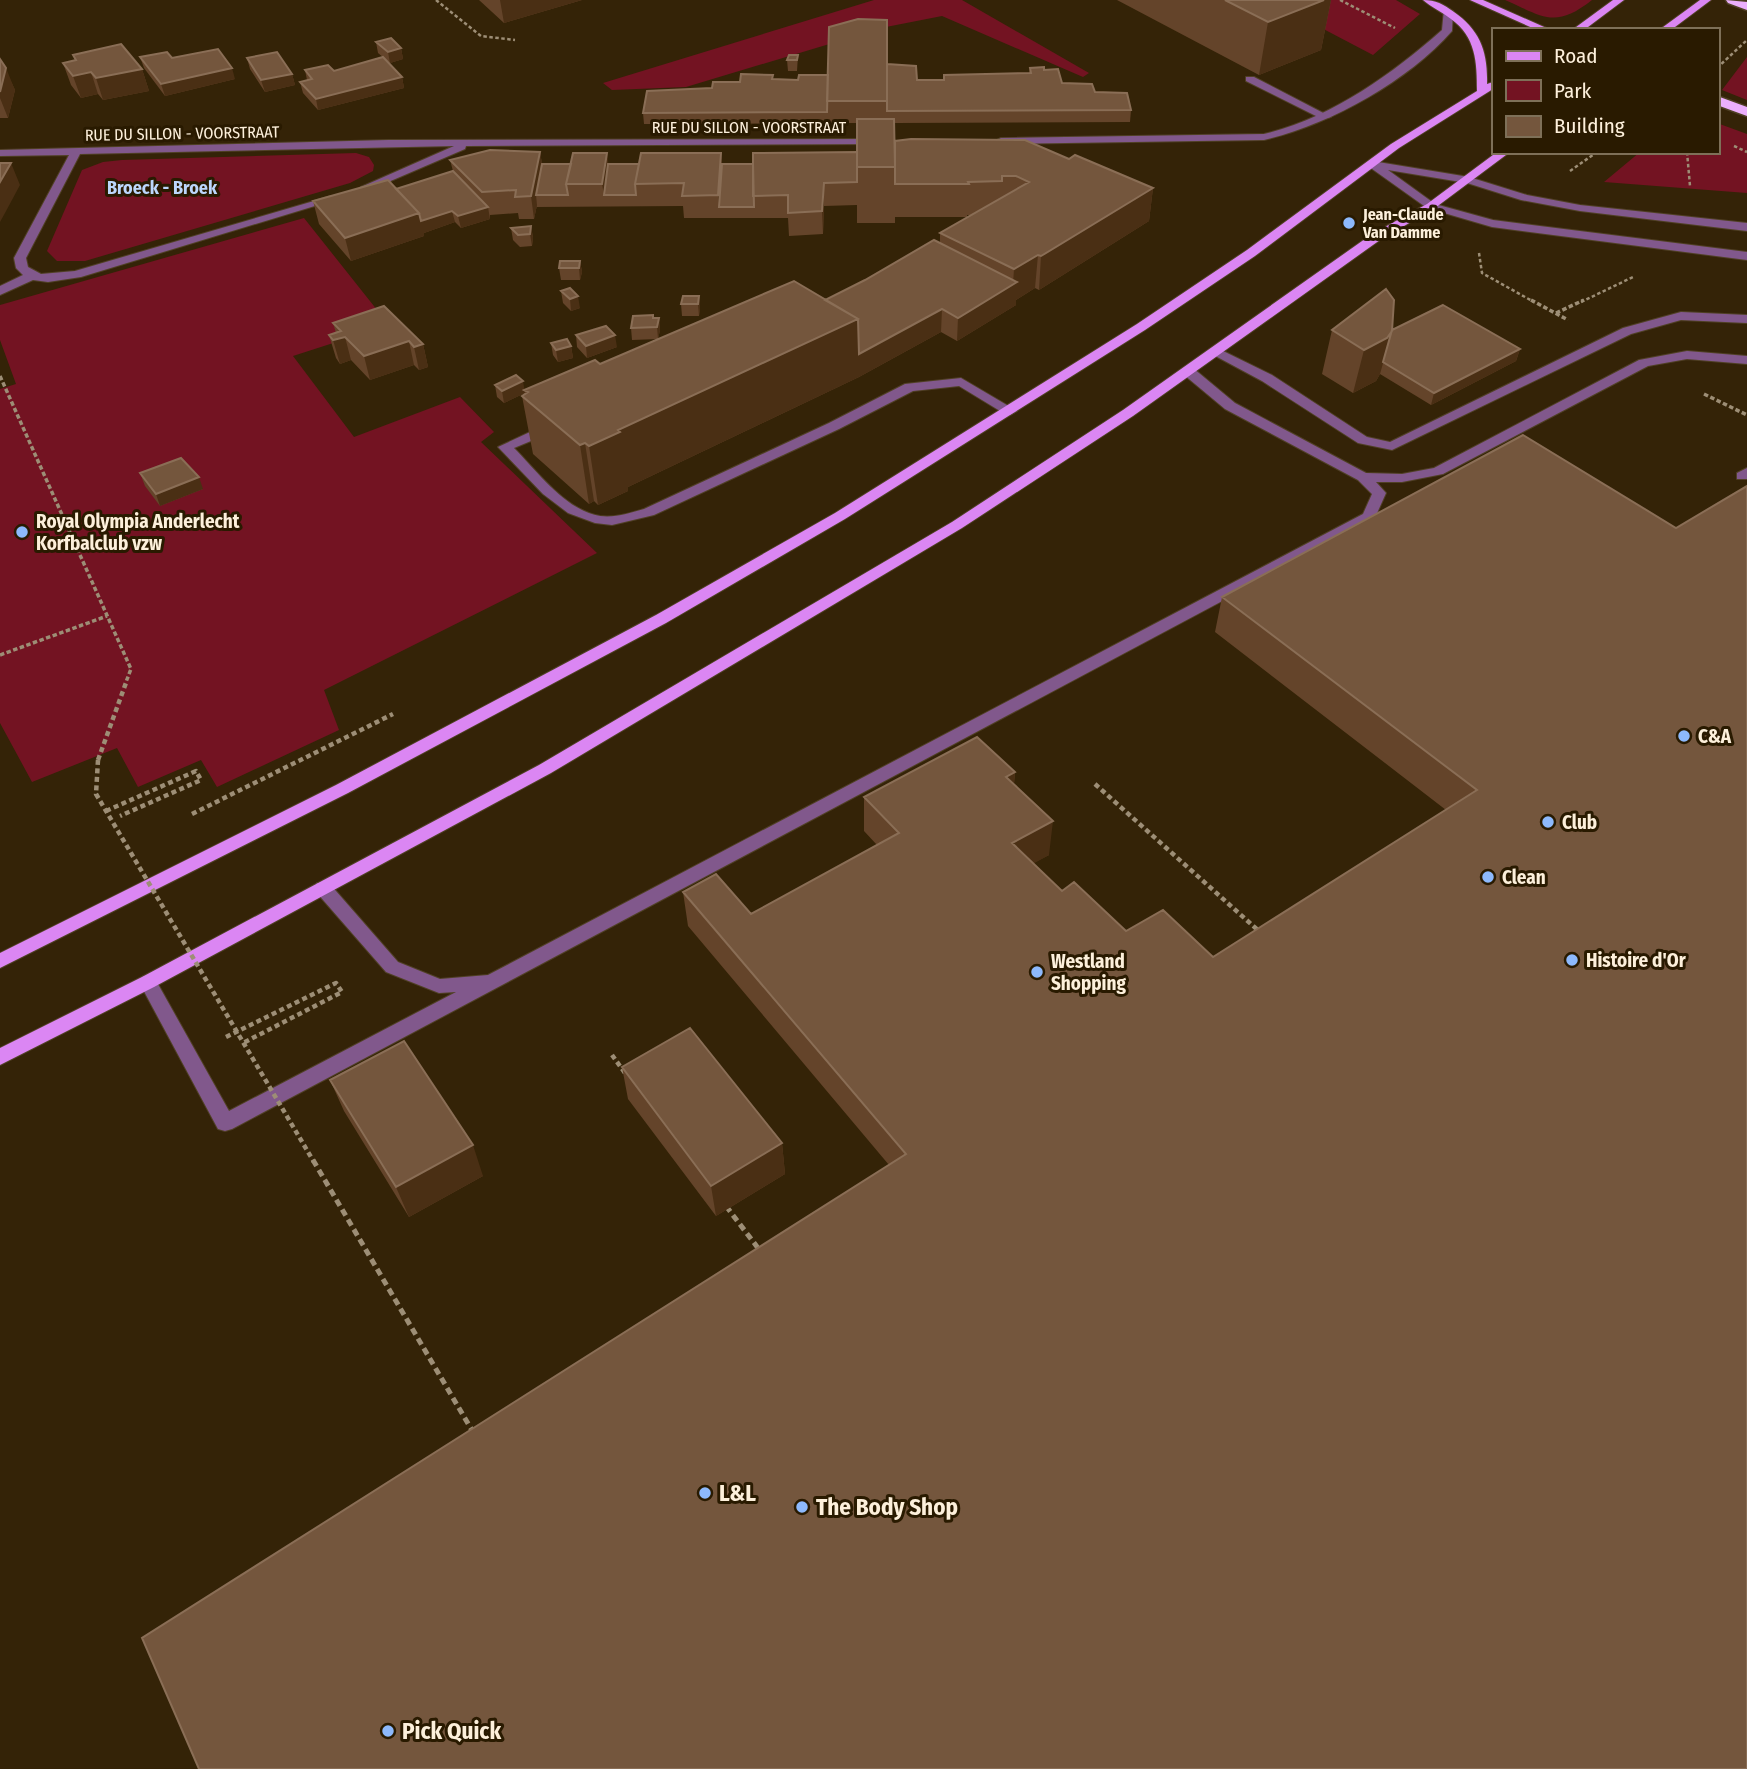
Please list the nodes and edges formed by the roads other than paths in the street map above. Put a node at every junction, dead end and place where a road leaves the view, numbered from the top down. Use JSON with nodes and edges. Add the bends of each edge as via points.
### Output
{"nodes":[{"id":1,"x":1428,"y":0,"type":"edge"},
{"id":2,"x":1475,"y":0,"type":"edge"},
{"id":3,"x":1619,"y":0,"type":"edge"},
{"id":4,"x":1706,"y":0,"type":"edge"},
{"id":5,"x":1732,"y":0,"type":"edge"},
{"id":6,"x":1747,"y":6,"type":"edge"},
{"id":7,"x":1448,"y":11,"type":"junction"},
{"id":8,"x":1541,"y":28,"type":"edge"},
{"id":9,"x":1580,"y":28,"type":"edge"},
{"id":10,"x":1667,"y":28,"type":"edge"},
{"id":11,"x":1250,"y":79,"type":"edge"},
{"id":12,"x":1492,"y":86,"type":"edge"},
{"id":13,"x":1482,"y":92,"type":"junction"},
{"id":14,"x":1719,"y":101,"type":"edge"},
{"id":15,"x":1747,"y":112,"type":"edge"},
{"id":16,"x":1326,"y":117,"type":"junction"},
{"id":17,"x":982,"y":141,"type":"edge"},
{"id":18,"x":884,"y":142,"type":"edge"},
{"id":19,"x":466,"y":145,"type":"junction"},
{"id":20,"x":76,"y":151,"type":"junction"},
{"id":21,"x":0,"y":153,"type":"edge"},
{"id":22,"x":1502,"y":154,"type":"edge"},
{"id":23,"x":1372,"y":164,"type":"junction"},
{"id":24,"x":1469,"y":180,"type":"junction"},
{"id":25,"x":1431,"y":206,"type":"junction"},
{"id":26,"x":1747,"y":227,"type":"edge"},
{"id":27,"x":1747,"y":256,"type":"edge"},
{"id":28,"x":31,"y":276,"type":"junction"},
{"id":29,"x":0,"y":291,"type":"edge"},
{"id":30,"x":1747,"y":319,"type":"edge"},
{"id":31,"x":1214,"y":352,"type":"junction"},
{"id":32,"x":1747,"y":360,"type":"edge"},
{"id":33,"x":1188,"y":371,"type":"junction"},
{"id":34,"x":1010,"y":411,"type":"junction"},
{"id":35,"x":567,"y":421,"type":"edge"},
{"id":36,"x":1363,"y":477,"type":"junction"},
{"id":37,"x":323,"y":888,"type":"junction"},
{"id":38,"x":0,"y":961,"type":"edge"},
{"id":39,"x":148,"y":982,"type":"junction"},
{"id":40,"x":495,"y":982,"type":"junction"},
{"id":41,"x":0,"y":1057,"type":"edge"}],
"edges":[{"from":1,"to":7,"type":"main road"},
{"from":2,"to":8,"type":"main road"},
{"from":3,"to":9,"type":"main road"},
{"from":4,"to":10,"type":"main road"},
{"from":5,"to":6,"type":"highway"},
{"from":7,"to":13,"type":"main road","via":[[1474,34],[1483,55]]},
{"from":7,"to":16,"type":"street","via":[[1447,31],[1433,44]]},
{"from":11,"to":16,"type":"street"},
{"from":12,"to":13,"type":"main road"},
{"from":13,"to":23,"type":"main road"},
{"from":14,"to":15,"type":"highway"},
{"from":16,"to":17,"type":"street","via":[[1264,137]]},
{"from":18,"to":19,"type":"street","name":"RUE DU SILLON - VOORSTRAAT"},
{"from":19,"to":20,"type":"street","name":"RUE DU SILLON - VOORSTRAAT"},
{"from":19,"to":28,"type":"street","via":[[380,185],[77,274]]},
{"from":20,"to":21,"type":"street","name":"RUE DU SILLON - VOORSTRAAT"},
{"from":20,"to":28,"type":"street","via":[[20,258],[22,268]]},
{"from":22,"to":24,"type":"main road"},
{"from":23,"to":24,"type":"street"},
{"from":23,"to":25,"type":"street"},
{"from":23,"to":34,"type":"main road","via":[[1251,253]]},
{"from":24,"to":25,"type":"main road"},
{"from":24,"to":26,"type":"street","via":[[1525,198],[1580,208]]},
{"from":25,"to":27,"type":"street","via":[[1492,223]]},
{"from":25,"to":31,"type":"main road","via":[[1376,237]]},
{"from":28,"to":29,"type":"street"},
{"from":30,"to":31,"type":"street","via":[[1681,316],[1627,331],[1392,446],[1363,440],[1267,379]]},
{"from":31,"to":33,"type":"main road"},
{"from":32,"to":36,"type":"street","via":[[1687,355],[1644,363],[1438,471],[1402,478]]},
{"from":33,"to":36,"type":"street","via":[[1230,406]]},
{"from":33,"to":37,"type":"main road","via":[[957,525],[545,769]]},
{"from":34,"to":35,"type":"street","via":[[961,382],[911,387],[649,512],[601,520],[576,513],[505,447]]},
{"from":34,"to":38,"type":"main road","via":[[661,619],[342,789]]},
{"from":36,"to":40,"type":"street","via":[[1379,494],[1369,517]]},
{"from":37,"to":39,"type":"main road"},
{"from":37,"to":40,"type":"street","via":[[393,967],[439,986]]},
{"from":39,"to":40,"type":"street","via":[[225,1123]]},
{"from":39,"to":41,"type":"main road"}]}
